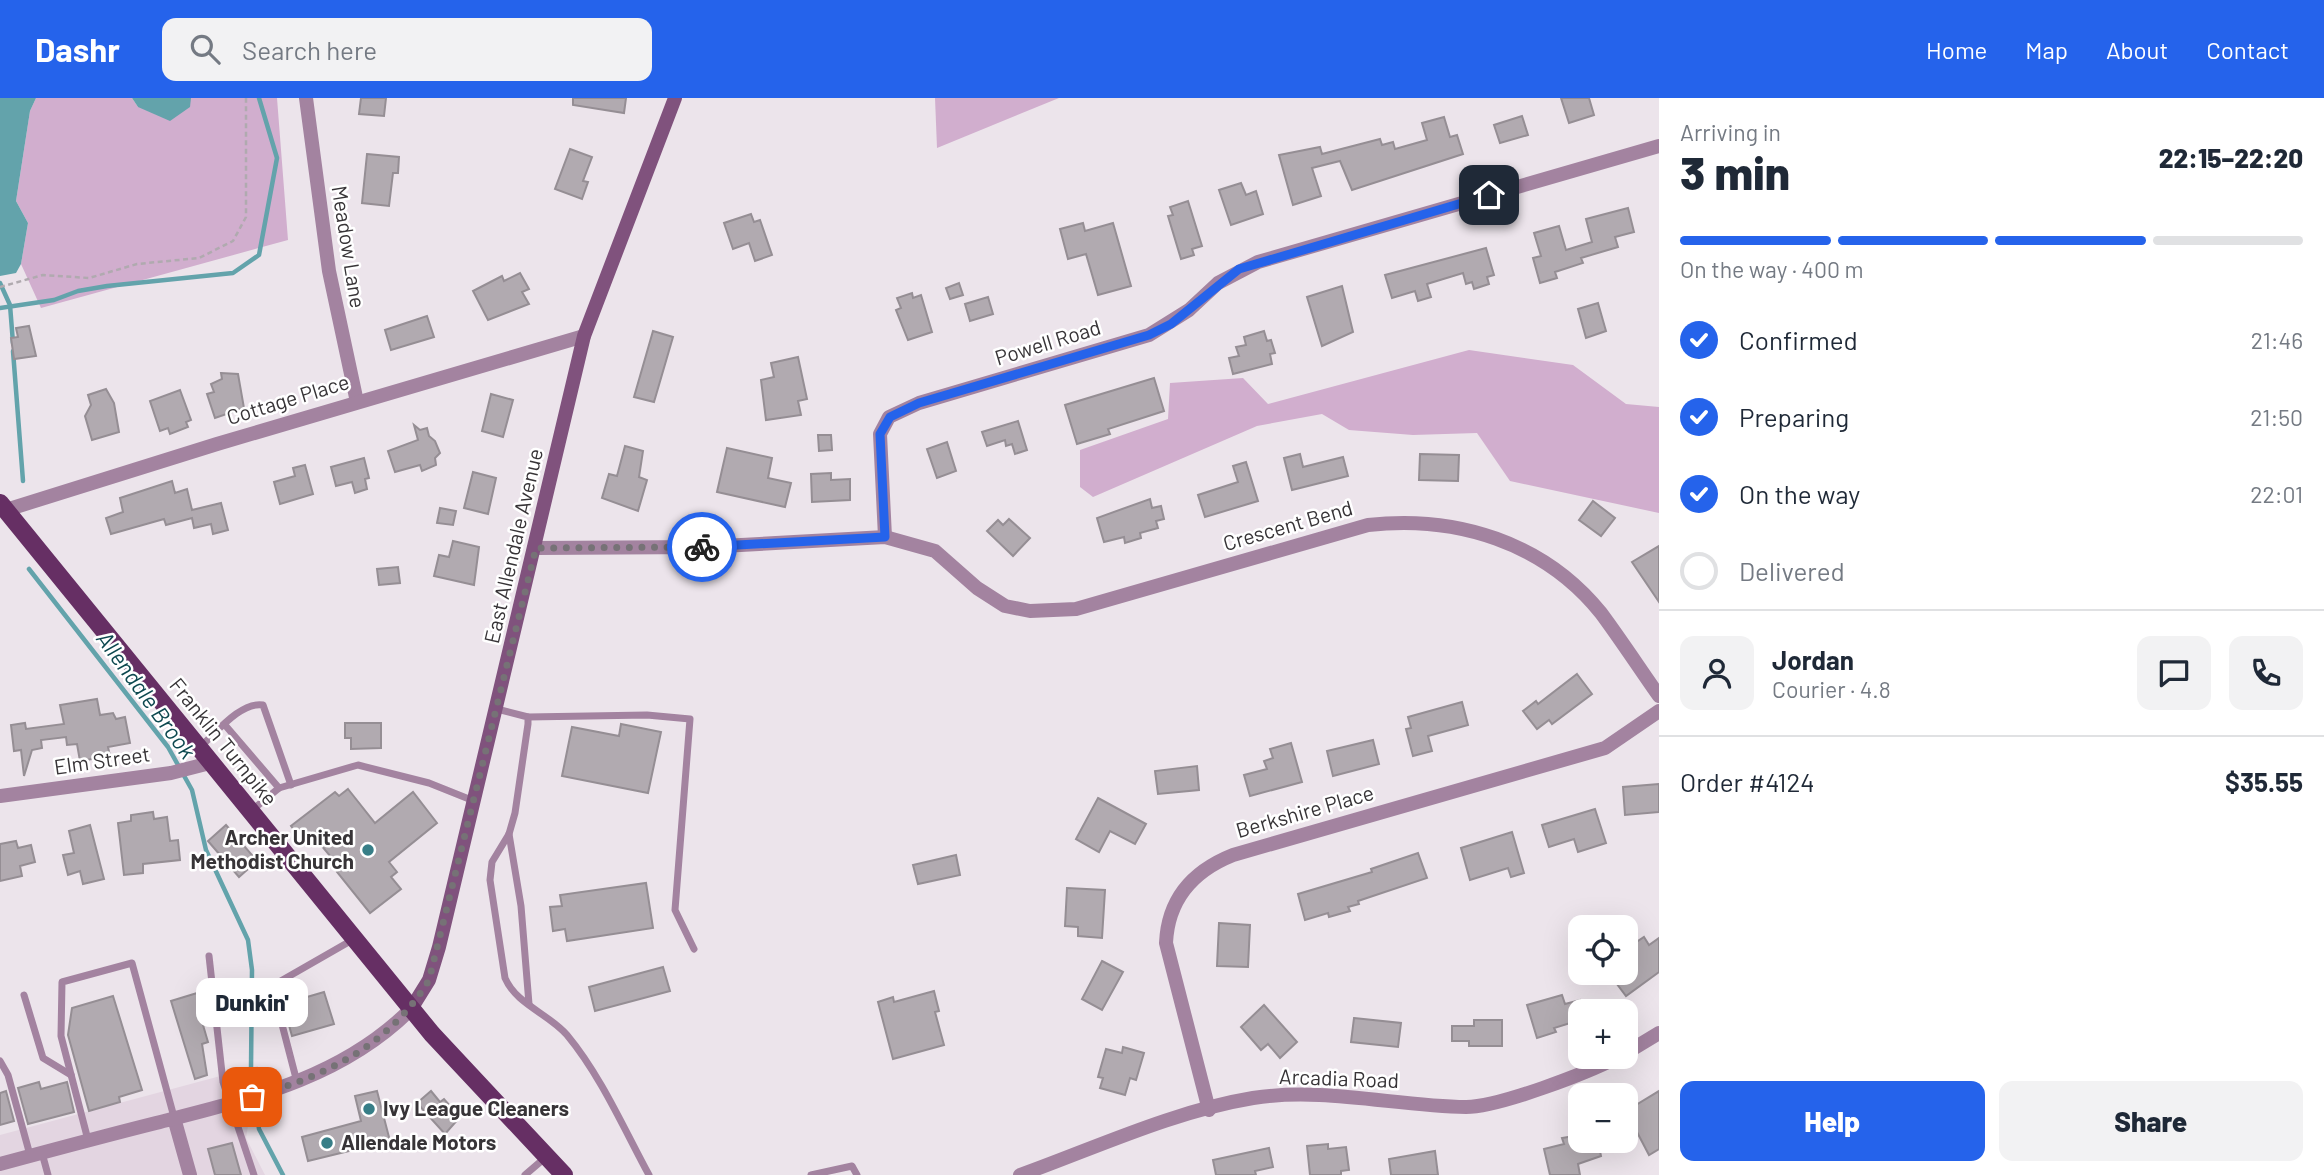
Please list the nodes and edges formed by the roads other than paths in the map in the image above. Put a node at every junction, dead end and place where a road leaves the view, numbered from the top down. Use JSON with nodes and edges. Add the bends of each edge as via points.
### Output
{"nodes":[{"id":1,"x":306,"y":98,"type":"edge"},
{"id":2,"x":675,"y":98,"type":"edge"},
{"id":3,"x":1658,"y":146,"type":"edge"},
{"id":4,"x":584,"y":336,"type":"junction"},
{"id":5,"x":357,"y":402,"type":"junction"},
{"id":6,"x":3,"y":507,"type":"edge"},
{"id":7,"x":885,"y":537,"type":"junction"},
{"id":8,"x":536,"y":548,"type":"junction"},
{"id":9,"x":1659,"y":696,"type":"edge"},
{"id":10,"x":497,"y":709,"type":"junction"},
{"id":11,"x":1659,"y":711,"type":"edge"},
{"id":12,"x":528,"y":717,"type":"junction"},
{"id":13,"x":225,"y":725,"type":"junction"},
{"id":14,"x":204,"y":756,"type":"junction"},
{"id":15,"x":291,"y":785,"type":"junction"},
{"id":16,"x":279,"y":788,"type":"junction"},
{"id":17,"x":0,"y":796,"type":"edge"},
{"id":18,"x":474,"y":801,"type":"junction"},
{"id":19,"x":250,"y":811,"type":"junction"},
{"id":20,"x":509,"y":834,"type":"junction"},
{"id":21,"x":354,"y":939,"type":"junction"},
{"id":22,"x":694,"y":949,"type":"dead end"},
{"id":23,"x":209,"y":956,"type":"dead end"},
{"id":24,"x":24,"y":995,"type":"dead end"},
{"id":25,"x":529,"y":1004,"type":"junction"},
{"id":26,"x":411,"y":1009,"type":"junction"},
{"id":27,"x":1659,"y":1034,"type":"edge"},
{"id":28,"x":1638,"y":1046,"type":"edge"},
{"id":29,"x":0,"y":1061,"type":"edge"},
{"id":30,"x":1586,"y":1069,"type":"edge"},
{"id":31,"x":71,"y":1075,"type":"junction"},
{"id":32,"x":297,"y":1083,"type":"junction"},
{"id":33,"x":233,"y":1102,"type":"junction"},
{"id":34,"x":1209,"y":1110,"type":"junction"},
{"id":35,"x":174,"y":1118,"type":"junction"},
{"id":36,"x":88,"y":1140,"type":"junction"},
{"id":37,"x":36,"y":1154,"type":"junction"},
{"id":38,"x":546,"y":1157,"type":"junction"},
{"id":39,"x":0,"y":1164,"type":"edge"},
{"id":40,"x":48,"y":1175,"type":"edge"},
{"id":41,"x":190,"y":1175,"type":"edge"},
{"id":42,"x":254,"y":1175,"type":"edge"},
{"id":43,"x":525,"y":1175,"type":"edge"},
{"id":44,"x":564,"y":1175,"type":"edge"},
{"id":45,"x":649,"y":1175,"type":"edge"},
{"id":46,"x":811,"y":1175,"type":"edge"},
{"id":47,"x":857,"y":1175,"type":"edge"},
{"id":48,"x":1020,"y":1175,"type":"edge"}],
"edges":[{"from":1,"to":5,"type":"street","name":"Meadow Lane","via":[[329,271]]},
{"from":2,"to":4,"type":"main road","name":"East Allendale Avenue"},
{"from":3,"to":7,"type":"street","name":"Powell Road","via":[[1258,262],[1228,276],[1171,324],[1149,335],[919,403],[890,417],[880,434]]},
{"from":4,"to":5,"type":"street","name":"Cottage Place"},
{"from":4,"to":8,"type":"main road","name":"East Allendale Avenue"},
{"from":5,"to":6,"type":"street","name":"Cottage Place"},
{"from":6,"to":14,"type":"main road","name":"Franklin Turnpike"},
{"from":7,"to":8,"type":"street","via":[[732,546]]},
{"from":7,"to":9,"type":"street","name":"Crescent Bend","via":[[935,551],[1005,606],[1051,612],[1076,609],[1368,525],[1453,525],[1517,546],[1546,561],[1600,612]]},
{"from":8,"to":10,"type":"main road","name":"East Allendale Avenue"},
{"from":10,"to":12,"type":"lane"},
{"from":10,"to":18,"type":"main road","name":"East Allendale Avenue"},
{"from":11,"to":34,"type":"street","name":"Berkshire Place","via":[[1605,748],[1233,855],[1199,873],[1174,905],[1166,943]]},
{"from":12,"to":20,"type":"lane"},
{"from":12,"to":22,"type":"lane","via":[[690,719],[676,910]]},
{"from":13,"to":14,"type":"lane"},
{"from":13,"to":15,"type":"lane","via":[[247,707],[263,705]]},
{"from":13,"to":16,"type":"lane"},
{"from":14,"to":17,"type":"street","name":"Elm Street","via":[[190,768],[171,773]]},
{"from":14,"to":19,"type":"main road","name":"Franklin Turnpike"},
{"from":15,"to":16,"type":"lane"},
{"from":15,"to":18,"type":"lane","via":[[358,765],[429,783]]},
{"from":16,"to":19,"type":"lane"},
{"from":18,"to":26,"type":"main road","name":"East Allendale Avenue","via":[[439,947],[429,980]]},
{"from":19,"to":21,"type":"main road","name":"Franklin Turnpike"},
{"from":20,"to":25,"type":"lane","via":[[521,906]]},
{"from":20,"to":25,"type":"lane","via":[[492,862],[489,880],[505,978],[510,991]]},
{"from":21,"to":26,"type":"main road","name":"Franklin Turnpike"},
{"from":21,"to":32,"type":"lane","via":[[272,986]]},
{"from":23,"to":33,"type":"lane","via":[[223,1082]]},
{"from":24,"to":31,"type":"lane","via":[[40,1052]]},
{"from":25,"to":45,"type":"lane","via":[[567,1035],[600,1084]]},
{"from":26,"to":32,"type":"street","via":[[347,1060]]},
{"from":26,"to":38,"type":"main road","name":"Franklin Turnpike"},
{"from":27,"to":28,"type":"street"},
{"from":29,"to":37,"type":"lane"},
{"from":30,"to":34,"type":"street","name":"Arcadia Road","via":[[1499,1102],[1469,1107],[1298,1096],[1253,1098]]},
{"from":31,"to":35,"type":"lane","via":[[61,1037],[62,982],[132,963]]},
{"from":31,"to":36,"type":"lane"},
{"from":32,"to":33,"type":"street"},
{"from":33,"to":35,"type":"street"},
{"from":33,"to":42,"type":"lane"},
{"from":34,"to":48,"type":"street","name":"Arcadia Road"},
{"from":35,"to":36,"type":"street"},
{"from":35,"to":41,"type":"street"},
{"from":36,"to":37,"type":"street"},
{"from":37,"to":39,"type":"street"},
{"from":37,"to":40,"type":"lane"},
{"from":38,"to":43,"type":"lane"},
{"from":38,"to":44,"type":"main road","name":"Franklin Turnpike"},
{"from":46,"to":47,"type":"lane","via":[[845,1166],[852,1166]]}]}
